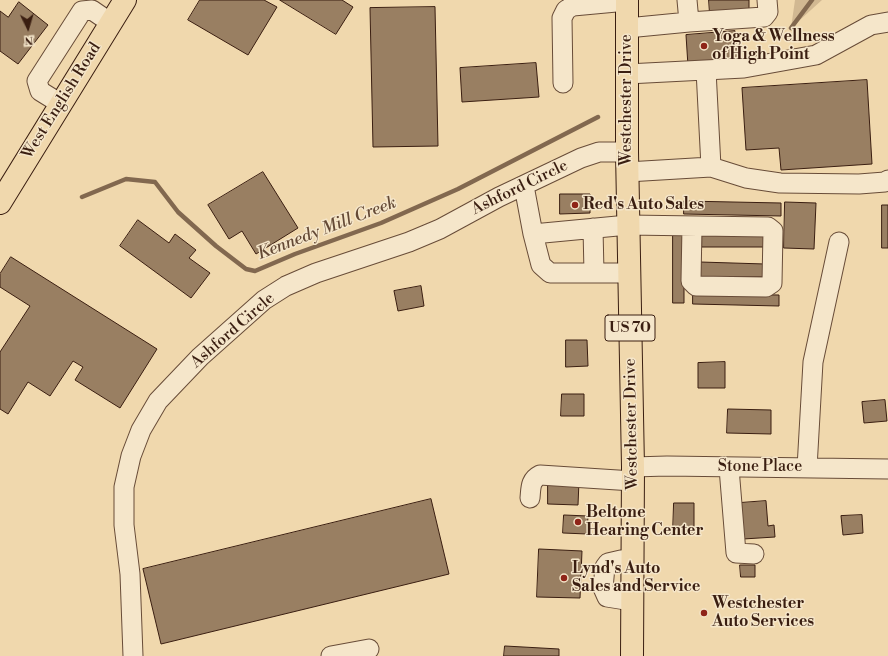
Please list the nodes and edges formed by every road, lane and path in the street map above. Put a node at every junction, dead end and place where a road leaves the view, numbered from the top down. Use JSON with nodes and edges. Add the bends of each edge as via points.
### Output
{"nodes":[{"id":1,"x":125,"y":0,"type":"edge"},
{"id":2,"x":687,"y":0,"type":"edge"},
{"id":3,"x":767,"y":0,"type":"edge"},
{"id":4,"x":627,"y":1,"type":"edge"},
{"id":5,"x":689,"y":22,"type":"junction"},
{"id":6,"x":888,"y":22,"type":"edge"},
{"id":7,"x":110,"y":23,"type":"junction"},
{"id":8,"x":627,"y":28,"type":"junction"},
{"id":9,"x":706,"y":70,"type":"junction"},
{"id":10,"x":627,"y":74,"type":"junction"},
{"id":11,"x":562,"y":83,"type":"dead end"},
{"id":12,"x":61,"y":104,"type":"junction"},
{"id":13,"x":627,"y":162,"type":"junction"},
{"id":14,"x":710,"y":167,"type":"junction"},
{"id":15,"x":888,"y":180,"type":"edge"},
{"id":16,"x":524,"y":186,"type":"junction"},
{"id":17,"x":0,"y":203,"type":"edge"},
{"id":18,"x":628,"y":225,"type":"junction"},
{"id":19,"x":692,"y":226,"type":"junction"},
{"id":20,"x":593,"y":228,"type":"junction"},
{"id":21,"x":533,"y":234,"type":"junction"},
{"id":22,"x":838,"y":242,"type":"dead end"},
{"id":23,"x":594,"y":273,"type":"junction"},
{"id":24,"x":629,"y":273,"type":"junction"},
{"id":25,"x":729,"y":468,"type":"junction"},
{"id":26,"x":807,"y":468,"type":"junction"},
{"id":27,"x":888,"y":469,"type":"edge"},
{"id":28,"x":633,"y":474,"type":"junction"},
{"id":29,"x":530,"y":498,"type":"dead end"},
{"id":30,"x":754,"y":554,"type":"dead end"},
{"id":31,"x":633,"y":559,"type":"junction"},
{"id":32,"x":632,"y":601,"type":"junction"},
{"id":33,"x":369,"y":649,"type":"dead end"},
{"id":34,"x":133,"y":656,"type":"edge"},
{"id":35,"x":331,"y":656,"type":"edge"},
{"id":36,"x":632,"y":656,"type":"edge"}],
"edges":[{"from":1,"to":7,"type":"main road","name":"West English Road"},
{"from":2,"to":5,"type":"street"},
{"from":3,"to":5,"type":"street","via":[[768,12],[764,17]]},
{"from":4,"to":8,"type":"main road","name":"Westchester Drive","number":"US 70"},
{"from":4,"to":11,"type":"street","via":[[573,6],[566,10],[562,18]]},
{"from":5,"to":8,"type":"street"},
{"from":6,"to":9,"type":"street","via":[[871,25],[816,55],[744,68]]},
{"from":7,"to":12,"type":"main road","name":"West English Road"},
{"from":7,"to":12,"type":"street","via":[[92,10],[82,11],[37,81],[40,91]]},
{"from":8,"to":10,"type":"main road","name":"Westchester Drive","number":"US 70"},
{"from":9,"to":10,"type":"street"},
{"from":9,"to":14,"type":"street"},
{"from":10,"to":13,"type":"main road","name":"Westchester Drive","number":"US 70"},
{"from":12,"to":17,"type":"main road","name":"West English Road"},
{"from":13,"to":14,"type":"street","name":"Ashford Circle"},
{"from":13,"to":16,"type":"street","name":"Ashford Circle","via":[[599,152]]},
{"from":13,"to":18,"type":"main road","name":"Westchester Drive","number":"US 70"},
{"from":14,"to":15,"type":"street","via":[[746,178],[780,183],[859,184]]},
{"from":16,"to":21,"type":"street"},
{"from":16,"to":34,"type":"street","name":"Ashford Circle","via":[[440,229],[286,286],[264,300],[237,323],[200,357],[158,402],[141,430],[131,456],[124,486],[124,525],[130,574]]},
{"from":18,"to":19,"type":"street"},
{"from":18,"to":20,"type":"street"},
{"from":18,"to":24,"type":"main road","name":"Westchester Drive","number":"US 70"},
{"from":19,"to":19,"type":"street","via":[[768,227],[773,231],[772,283],[766,287],[696,286],[691,281]]},
{"from":20,"to":21,"type":"street"},
{"from":20,"to":23,"type":"street"},
{"from":21,"to":23,"type":"street","via":[[542,265],[550,273]]},
{"from":22,"to":26,"type":"street","via":[[813,362]]},
{"from":23,"to":24,"type":"street"},
{"from":24,"to":28,"type":"main road","name":"Westchester Drive","number":"US 70"},
{"from":25,"to":26,"type":"street","name":"Stone Place"},
{"from":25,"to":28,"type":"street","name":"Stone Place","via":[[667,466]]},
{"from":25,"to":30,"type":"street","via":[[736,553]]},
{"from":26,"to":27,"type":"street","name":"Stone Place"},
{"from":28,"to":29,"type":"street","name":"Stone Place","via":[[540,475],[534,478],[531,484]]},
{"from":28,"to":31,"type":"main road","name":"Westchester Drive","number":"US 70"},
{"from":31,"to":32,"type":"main road","name":"Westchester Drive","number":"US 70"},
{"from":31,"to":32,"type":"street","via":[[608,563],[605,567],[603,588],[606,597]]},
{"from":32,"to":36,"type":"main road","name":"Westchester Drive","number":"US 70"},
{"from":33,"to":35,"type":"street"}]}
